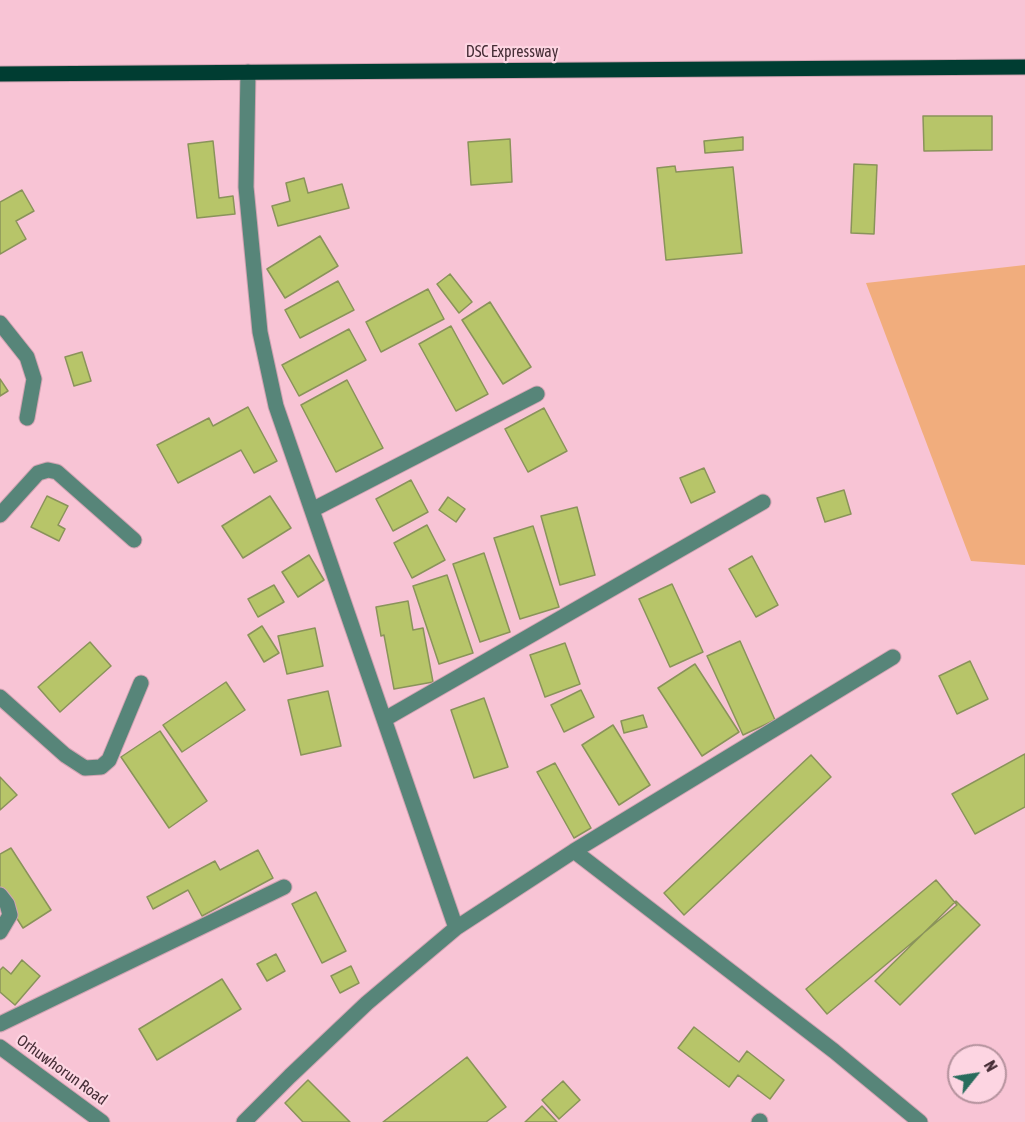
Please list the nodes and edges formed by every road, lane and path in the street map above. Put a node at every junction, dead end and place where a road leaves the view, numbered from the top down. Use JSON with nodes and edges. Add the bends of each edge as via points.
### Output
{"nodes":[{"id":1,"x":1025,"y":66,"type":"edge"},
{"id":2,"x":248,"y":72,"type":"junction"},
{"id":3,"x":0,"y":74,"type":"edge"},
{"id":4,"x":0,"y":323,"type":"edge"},
{"id":5,"x":537,"y":394,"type":"dead end"},
{"id":6,"x":27,"y":418,"type":"dead end"},
{"id":7,"x":762,"y":502,"type":"dead end"},
{"id":8,"x":312,"y":510,"type":"junction"},
{"id":9,"x":0,"y":515,"type":"edge"},
{"id":10,"x":134,"y":540,"type":"dead end"},
{"id":11,"x":893,"y":657,"type":"dead end"},
{"id":12,"x":141,"y":683,"type":"dead end"},
{"id":13,"x":0,"y":697,"type":"edge"},
{"id":14,"x":385,"y":719,"type":"junction"},
{"id":15,"x":574,"y":851,"type":"junction"},
{"id":16,"x":284,"y":887,"type":"dead end"},
{"id":17,"x":0,"y":895,"type":"edge"},
{"id":18,"x":456,"y":928,"type":"junction"},
{"id":19,"x":0,"y":932,"type":"edge"},
{"id":20,"x":0,"y":1023,"type":"edge"},
{"id":21,"x":0,"y":1047,"type":"edge"},
{"id":22,"x":102,"y":1122,"type":"edge"},
{"id":23,"x":244,"y":1122,"type":"edge"},
{"id":24,"x":920,"y":1122,"type":"edge"}],
"edges":[{"from":1,"to":2,"type":"main road","name":"DSC Expressway"},
{"from":2,"to":3,"type":"main road","name":"DSC Expressway"},
{"from":2,"to":8,"type":"street","via":[[246,187],[260,332],[276,406]]},
{"from":4,"to":6,"type":"street","via":[[27,357],[34,379]]},
{"from":5,"to":8,"type":"street"},
{"from":7,"to":14,"type":"street"},
{"from":8,"to":14,"type":"street"},
{"from":9,"to":10,"type":"street","via":[[38,473],[48,470],[57,472]]},
{"from":11,"to":15,"type":"street"},
{"from":12,"to":13,"type":"street","via":[[110,760],[101,767],[85,768],[64,755]]},
{"from":14,"to":18,"type":"street"},
{"from":15,"to":18,"type":"street"},
{"from":15,"to":24,"type":"street"},
{"from":16,"to":20,"type":"street"},
{"from":17,"to":19,"type":"street","via":[[10,915]]},
{"from":18,"to":23,"type":"street","via":[[367,1003]]},
{"from":21,"to":22,"type":"street","name":"Orhuwhorun Road"}]}
